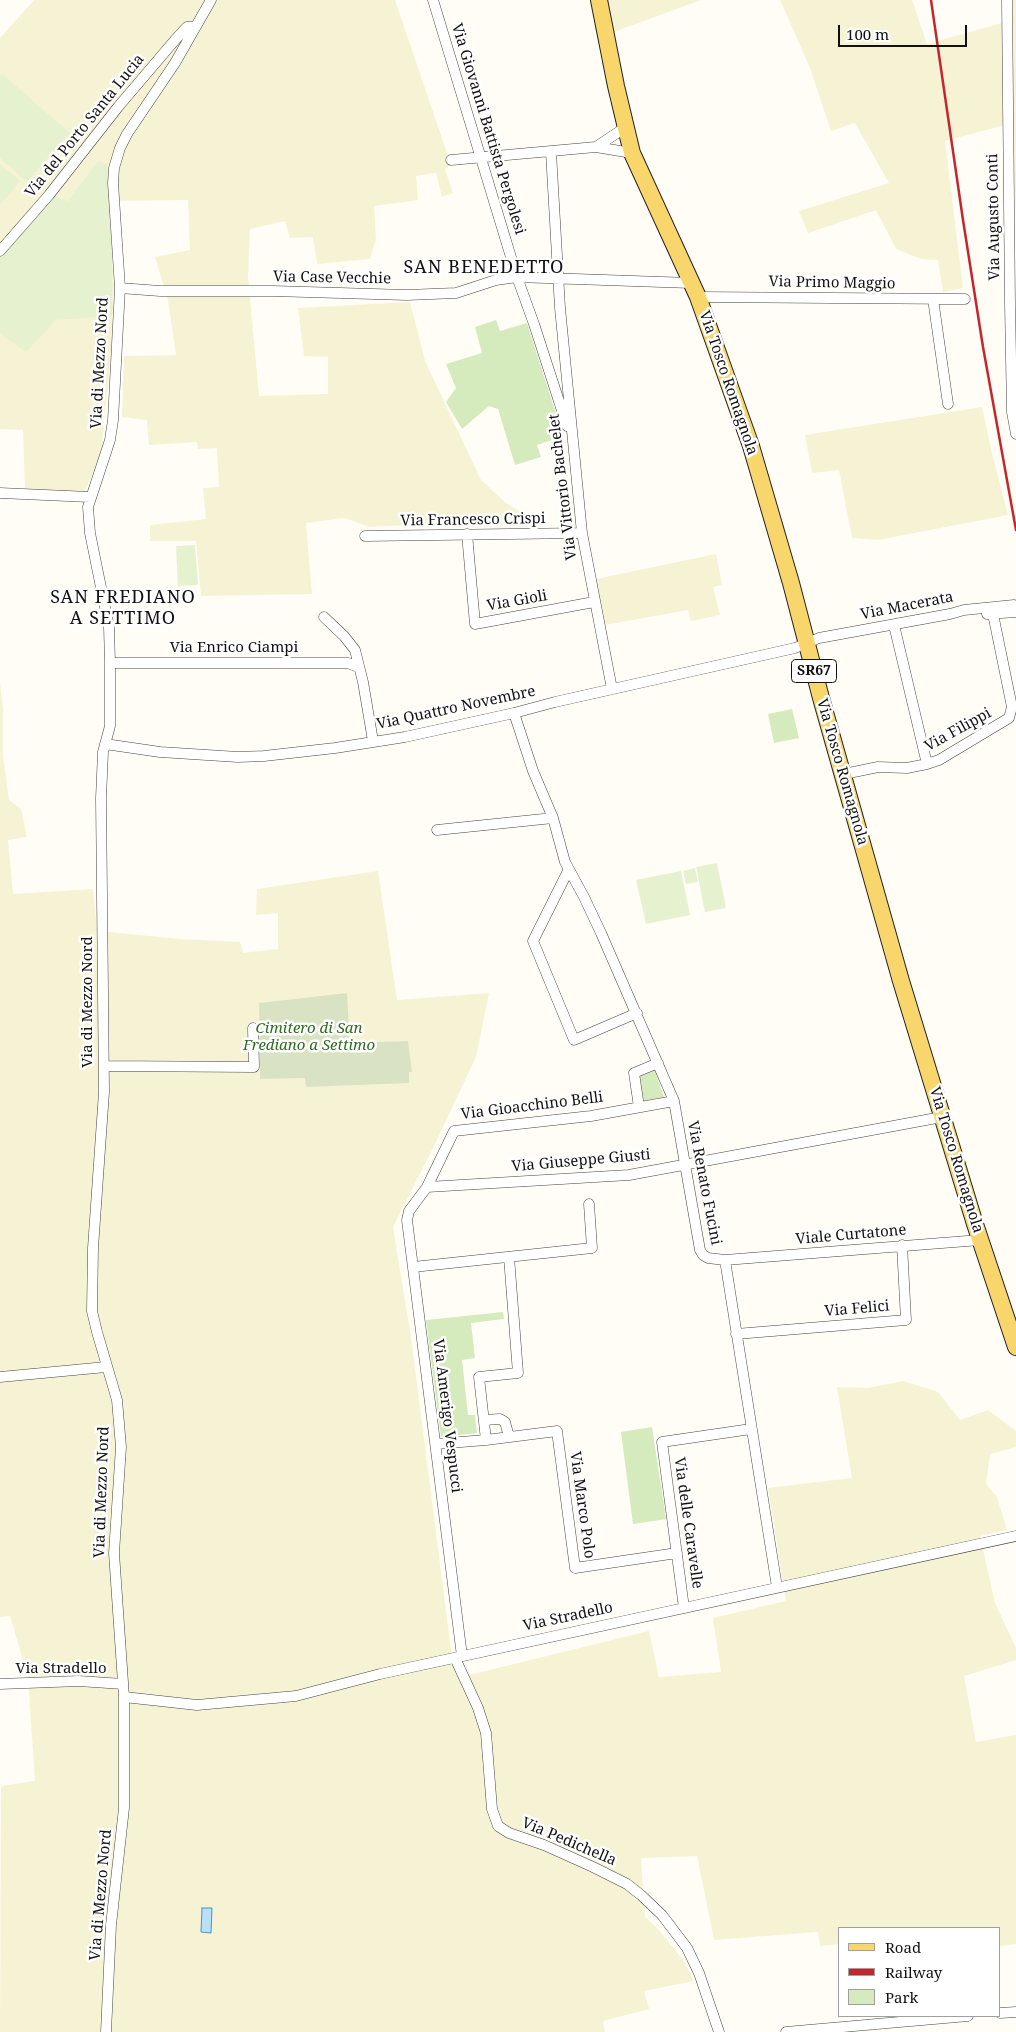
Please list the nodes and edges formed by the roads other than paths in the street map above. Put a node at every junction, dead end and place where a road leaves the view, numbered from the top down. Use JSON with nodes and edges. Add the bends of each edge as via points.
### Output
{"nodes":[{"id":1,"x":211,"y":0,"type":"edge"},
{"id":2,"x":433,"y":0,"type":"edge"},
{"id":3,"x":599,"y":0,"type":"edge"},
{"id":4,"x":1007,"y":0,"type":"edge"},
{"id":5,"x":196,"y":26,"type":"junction"},
{"id":6,"x":626,"y":128,"type":"junction"},
{"id":7,"x":596,"y":147,"type":"junction"},
{"id":8,"x":551,"y":152,"type":"junction"},
{"id":9,"x":632,"y":153,"type":"junction"},
{"id":10,"x":480,"y":157,"type":"junction"},
{"id":11,"x":451,"y":160,"type":"dead end"},
{"id":12,"x":0,"y":251,"type":"edge"},
{"id":13,"x":517,"y":277,"type":"junction"},
{"id":14,"x":559,"y":279,"type":"junction"},
{"id":15,"x":120,"y":288,"type":"junction"},
{"id":16,"x":695,"y":290,"type":"junction"},
{"id":17,"x":1013,"y":298,"type":"edge"},
{"id":18,"x":932,"y":299,"type":"junction"},
{"id":19,"x":965,"y":299,"type":"dead end"},
{"id":20,"x":948,"y":404,"type":"dead end"},
{"id":21,"x":1016,"y":434,"type":"edge"},
{"id":22,"x":572,"y":436,"type":"junction"},
{"id":23,"x":0,"y":492,"type":"edge"},
{"id":24,"x":90,"y":497,"type":"junction"},
{"id":25,"x":582,"y":533,"type":"junction"},
{"id":26,"x":467,"y":534,"type":"junction"},
{"id":27,"x":365,"y":536,"type":"dead end"},
{"id":28,"x":594,"y":602,"type":"junction"},
{"id":29,"x":1015,"y":605,"type":"edge"},
{"id":30,"x":950,"y":614,"type":"junction"},
{"id":31,"x":993,"y":614,"type":"junction"},
{"id":32,"x":324,"y":617,"type":"dead end"},
{"id":33,"x":894,"y":625,"type":"junction"},
{"id":34,"x":807,"y":642,"type":"junction"},
{"id":35,"x":110,"y":663,"type":"junction"},
{"id":36,"x":358,"y":667,"type":"junction"},
{"id":37,"x":612,"y":689,"type":"junction"},
{"id":38,"x":514,"y":714,"type":"junction"},
{"id":39,"x":373,"y":741,"type":"junction"},
{"id":40,"x":105,"y":744,"type":"junction"},
{"id":41,"x":927,"y":764,"type":"junction"},
{"id":42,"x":844,"y":774,"type":"junction"},
{"id":43,"x":552,"y":818,"type":"junction"},
{"id":44,"x":437,"y":830,"type":"dead end"},
{"id":45,"x":568,"y":871,"type":"junction"},
{"id":46,"x":637,"y":1013,"type":"junction"},
{"id":47,"x":253,"y":1028,"type":"dead end"},
{"id":48,"x":658,"y":1063,"type":"junction"},
{"id":49,"x":104,"y":1066,"type":"junction"},
{"id":50,"x":674,"y":1101,"type":"junction"},
{"id":51,"x":639,"y":1107,"type":"junction"},
{"id":52,"x":942,"y":1117,"type":"junction"},
{"id":53,"x":685,"y":1165,"type":"junction"},
{"id":54,"x":427,"y":1187,"type":"junction"},
{"id":55,"x":589,"y":1204,"type":"dead end"},
{"id":56,"x":980,"y":1240,"type":"junction"},
{"id":57,"x":902,"y":1246,"type":"junction"},
{"id":58,"x":509,"y":1258,"type":"junction"},
{"id":59,"x":725,"y":1260,"type":"junction"},
{"id":60,"x":413,"y":1267,"type":"junction"},
{"id":61,"x":736,"y":1334,"type":"junction"},
{"id":62,"x":1016,"y":1347,"type":"edge"},
{"id":63,"x":106,"y":1366,"type":"junction"},
{"id":64,"x":0,"y":1377,"type":"edge"},
{"id":65,"x":484,"y":1420,"type":"junction"},
{"id":66,"x":751,"y":1429,"type":"junction"},
{"id":67,"x":509,"y":1437,"type":"junction"},
{"id":68,"x":486,"y":1440,"type":"junction"},
{"id":69,"x":436,"y":1444,"type":"junction"},
{"id":70,"x":1016,"y":1536,"type":"edge"},
{"id":71,"x":677,"y":1553,"type":"junction"},
{"id":72,"x":777,"y":1587,"type":"junction"},
{"id":73,"x":684,"y":1608,"type":"junction"},
{"id":74,"x":459,"y":1657,"type":"junction"},
{"id":75,"x":0,"y":1684,"type":"edge"},
{"id":76,"x":123,"y":1684,"type":"junction"},
{"id":77,"x":124,"y":1697,"type":"junction"},
{"id":78,"x":1016,"y":2012,"type":"edge"},
{"id":79,"x":1001,"y":2013,"type":"edge"},
{"id":80,"x":957,"y":2017,"type":"edge"},
{"id":81,"x":106,"y":2032,"type":"edge"},
{"id":82,"x":719,"y":2032,"type":"edge"},
{"id":83,"x":786,"y":2032,"type":"edge"}],
"edges":[{"from":1,"to":5,"type":"street","name":"Via di Mezzo Nord"},
{"from":2,"to":10,"type":"street","name":"Via Giovanni Battista Pergolesi"},
{"from":3,"to":6,"type":"main road","name":"Via Tosco Romagnola","number":"SR67"},
{"from":4,"to":17,"type":"street","name":"Via Augusto Conti"},
{"from":5,"to":12,"type":"street","name":"Via del Porto Santa Lucia","via":[[187,27],[175,40]]},
{"from":5,"to":15,"type":"street","name":"Via di Mezzo Nord","via":[[176,63],[135,119],[116,160],[113,183]]},
{"from":6,"to":7,"type":"street"},
{"from":6,"to":9,"type":"main road","name":"Via Tosco Romagnola","number":"SR67"},
{"from":7,"to":8,"type":"street"},
{"from":7,"to":9,"type":"street"},
{"from":8,"to":10,"type":"street"},
{"from":8,"to":14,"type":"street","name":"Via Vittorio Bachelet"},
{"from":9,"to":16,"type":"main road","name":"Via Tosco Romagnola","number":"SR67"},
{"from":10,"to":11,"type":"street"},
{"from":10,"to":13,"type":"street","name":"Via Giovanni Battista Pergolesi"},
{"from":13,"to":14,"type":"street","name":"Via Case Vecchie"},
{"from":13,"to":15,"type":"street","name":"Via Case Vecchie","via":[[496,280],[456,294]]},
{"from":13,"to":22,"type":"street","name":"Via Giovanni Battista Pergolesi"},
{"from":14,"to":16,"type":"street","name":"Via Case Vecchie"},
{"from":14,"to":22,"type":"street","name":"Via Vittorio Bachelet"},
{"from":15,"to":24,"type":"street","name":"Via di Mezzo Nord","via":[[112,430]]},
{"from":16,"to":18,"type":"street","name":"Via Primo Maggio"},
{"from":16,"to":34,"type":"main road","name":"Via Tosco Romagnola","number":"SR67","via":[[751,446]]},
{"from":17,"to":21,"type":"street","name":"Via Augusto Conti","via":[[1012,412]]},
{"from":18,"to":19,"type":"street","name":"Via Primo Maggio"},
{"from":18,"to":20,"type":"street"},
{"from":22,"to":25,"type":"street","name":"Via Vittorio Bachelet"},
{"from":23,"to":24,"type":"street"},
{"from":24,"to":35,"type":"street","name":"Via di Mezzo Nord","via":[[88,515],[109,627]]},
{"from":25,"to":26,"type":"street","name":"Via Francesco Crispi"},
{"from":25,"to":28,"type":"street","name":"Via Vittorio Bachelet"},
{"from":26,"to":27,"type":"street","name":"Via Francesco Crispi"},
{"from":26,"to":28,"type":"street","name":"Via Gioli","via":[[475,624]]},
{"from":28,"to":37,"type":"street","name":"Via Vittorio Bachelet"},
{"from":29,"to":30,"type":"street","via":[[1014,598],[958,605]]},
{"from":29,"to":31,"type":"street"},
{"from":30,"to":31,"type":"street"},
{"from":30,"to":33,"type":"street","name":"Via Macerata"},
{"from":31,"to":41,"type":"street","name":"Via Filippi","via":[[1012,707],[1009,718]]},
{"from":32,"to":36,"type":"street","via":[[352,646]]},
{"from":33,"to":34,"type":"street","name":"Via Macerata"},
{"from":33,"to":41,"type":"street"},
{"from":34,"to":37,"type":"street","name":"Via Quattro Novembre","via":[[786,650]]},
{"from":34,"to":42,"type":"main road","name":"Via Tosco Romagnola","number":"SR67"},
{"from":35,"to":36,"type":"street","name":"Via Enrico Ciampi","via":[[348,663]]},
{"from":35,"to":40,"type":"street","name":"Via di Mezzo Nord","via":[[110,726]]},
{"from":36,"to":39,"type":"street"},
{"from":37,"to":38,"type":"street","name":"Via Quattro Novembre"},
{"from":38,"to":39,"type":"street","name":"Via Quattro Novembre"},
{"from":38,"to":43,"type":"street","name":"Via Renato Fucini"},
{"from":39,"to":40,"type":"street","name":"Via Quattro Novembre","via":[[294,754],[238,757],[160,752]]},
{"from":40,"to":49,"type":"street","name":"Via di Mezzo Nord","via":[[101,836]]},
{"from":41,"to":42,"type":"street","name":"Via Filippi","via":[[907,768],[878,767]]},
{"from":42,"to":52,"type":"main road","name":"Via Tosco Romagnola","number":"SR67"},
{"from":43,"to":44,"type":"street"},
{"from":43,"to":45,"type":"street","name":"Via Renato Fucini"},
{"from":45,"to":46,"type":"street","name":"Via Renato Fucini","via":[[584,897]]},
{"from":45,"to":46,"type":"street","via":[[534,941],[574,1040]]},
{"from":46,"to":48,"type":"street","name":"Via Renato Fucini"},
{"from":47,"to":49,"type":"street","via":[[254,1067]]},
{"from":48,"to":50,"type":"street","name":"Via Renato Fucini"},
{"from":48,"to":51,"type":"street","via":[[634,1073]]},
{"from":49,"to":63,"type":"street","name":"Via di Mezzo Nord","via":[[92,1304]]},
{"from":50,"to":51,"type":"street","name":"Via Gioacchino Belli"},
{"from":50,"to":53,"type":"street","name":"Via Renato Fucini"},
{"from":51,"to":54,"type":"street","name":"Via Gioacchino Belli","via":[[592,1116],[454,1131]]},
{"from":52,"to":53,"type":"street","name":"Via Giuseppe Giusti"},
{"from":52,"to":56,"type":"main road","name":"Via Tosco Romagnola","number":"SR67"},
{"from":53,"to":54,"type":"street","name":"Via Giuseppe Giusti","via":[[629,1175]]},
{"from":53,"to":59,"type":"street","name":"Via Renato Fucini","via":[[701,1252],[708,1258]]},
{"from":54,"to":60,"type":"street","name":"Via Amerigo Vespucci","via":[[407,1216]]},
{"from":55,"to":58,"type":"street","via":[[592,1248]]},
{"from":56,"to":57,"type":"street","name":"Viale Curtatone"},
{"from":56,"to":62,"type":"main road","name":"Via Tosco Romagnola","number":"SR67"},
{"from":57,"to":59,"type":"street","name":"Viale Curtatone"},
{"from":57,"to":61,"type":"street","name":"Via Felici","via":[[906,1320]]},
{"from":58,"to":60,"type":"street"},
{"from":58,"to":65,"type":"street","via":[[518,1373],[479,1377]]},
{"from":59,"to":61,"type":"street","name":"Via Renato Fucini"},
{"from":60,"to":69,"type":"street","name":"Via Amerigo Vespucci"},
{"from":61,"to":66,"type":"street","name":"Via Renato Fucini"},
{"from":63,"to":64,"type":"street"},
{"from":63,"to":76,"type":"street","name":"Via di Mezzo Nord","via":[[116,1400],[121,1436],[114,1553]]},
{"from":65,"to":67,"type":"street","via":[[500,1419],[505,1422]]},
{"from":65,"to":68,"type":"street"},
{"from":66,"to":71,"type":"street","name":"Via delle Caravelle","via":[[662,1442]]},
{"from":66,"to":72,"type":"street","name":"Via Renato Fucini"},
{"from":67,"to":68,"type":"street"},
{"from":67,"to":71,"type":"street","name":"Via Marco Polo","via":[[557,1431],[575,1568]]},
{"from":68,"to":69,"type":"street"},
{"from":69,"to":74,"type":"street","name":"Via Amerigo Vespucci"},
{"from":70,"to":72,"type":"street","name":"Via Stradello"},
{"from":71,"to":73,"type":"street","name":"Via delle Caravelle"},
{"from":72,"to":73,"type":"street","name":"Via Stradello"},
{"from":73,"to":74,"type":"street","name":"Via Stradello"},
{"from":74,"to":77,"type":"street","name":"Via Stradello","via":[[286,1698],[191,1705]]},
{"from":74,"to":82,"type":"street","name":"Via Pedichella","via":[[486,1733],[492,1809],[498,1826],[627,1884],[646,1900],[687,1948],[700,1973]]},
{"from":75,"to":76,"type":"street","name":"Via Stradello","via":[[79,1681]]},
{"from":76,"to":77,"type":"street","name":"Via di Mezzo Nord"},
{"from":77,"to":81,"type":"street","name":"Via di Mezzo Nord","via":[[124,1808],[111,1932]]},
{"from":78,"to":79,"type":"street"},
{"from":80,"to":83,"type":"street"}]}
